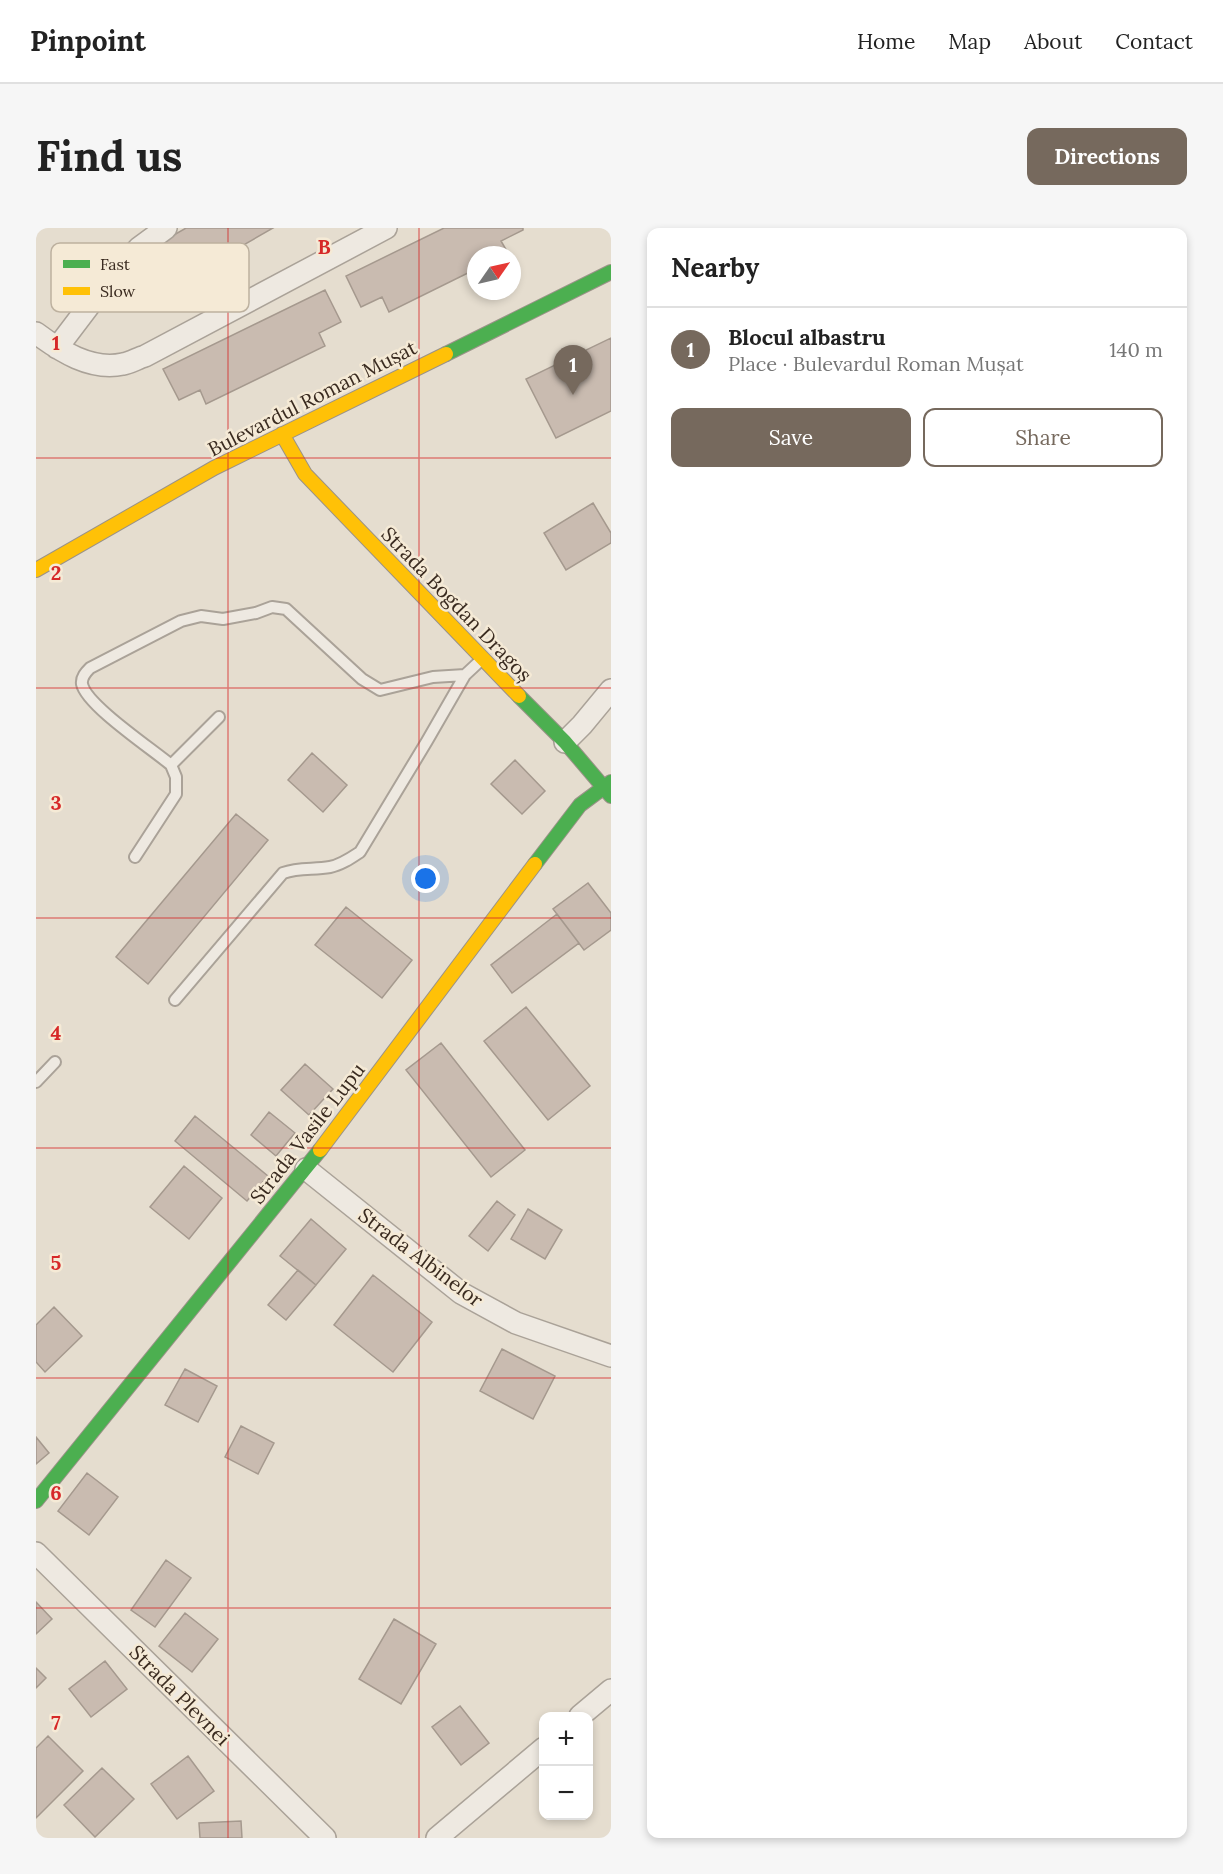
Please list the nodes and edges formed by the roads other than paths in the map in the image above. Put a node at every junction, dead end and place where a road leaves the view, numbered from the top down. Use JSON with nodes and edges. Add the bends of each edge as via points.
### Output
{"nodes":[{"id":1,"x":166,"y":228,"type":"edge"},
{"id":2,"x":386,"y":228,"type":"edge"},
{"id":3,"x":146,"y":243,"type":"edge"},
{"id":4,"x":611,"y":272,"type":"edge"},
{"id":5,"x":249,"y":301,"type":"edge"},
{"id":6,"x":84,"y":312,"type":"edge"},
{"id":7,"x":228,"y":312,"type":"edge"},
{"id":8,"x":36,"y":333,"type":"edge"},
{"id":9,"x":57,"y":348,"type":"junction"},
{"id":10,"x":282,"y":434,"type":"junction"},
{"id":11,"x":36,"y":570,"type":"edge"},
{"id":12,"x":482,"y":659,"type":"junction"},
{"id":13,"x":465,"y":675,"type":"junction"},
{"id":14,"x":611,"y":690,"type":"edge"},
{"id":15,"x":219,"y":717,"type":"dead end"},
{"id":16,"x":565,"y":741,"type":"junction"},
{"id":17,"x":171,"y":765,"type":"junction"},
{"id":18,"x":609,"y":788,"type":"edge"},
{"id":19,"x":135,"y":857,"type":"dead end"},
{"id":20,"x":175,"y":1000,"type":"dead end"},
{"id":21,"x":55,"y":1062,"type":"dead end"},
{"id":22,"x":36,"y":1082,"type":"edge"},
{"id":23,"x":306,"y":1168,"type":"junction"},
{"id":24,"x":611,"y":1356,"type":"edge"},
{"id":25,"x":36,"y":1501,"type":"edge"},
{"id":26,"x":36,"y":1553,"type":"edge"},
{"id":27,"x":611,"y":1690,"type":"edge"},
{"id":28,"x":585,"y":1712,"type":"edge"},
{"id":29,"x":539,"y":1751,"type":"edge"},
{"id":30,"x":325,"y":1838,"type":"edge"},
{"id":31,"x":436,"y":1838,"type":"edge"}],
"edges":[{"from":1,"to":3,"type":"street"},
{"from":2,"to":5,"type":"street"},
{"from":4,"to":10,"type":"main road","name":"Bulevardul Roman Mușat"},
{"from":6,"to":9,"type":"street"},
{"from":7,"to":9,"type":"street","via":[[123,364],[97,365]]},
{"from":8,"to":9,"type":"street"},
{"from":10,"to":11,"type":"main road","name":"Bulevardul Roman Mușat","via":[[214,468]]},
{"from":10,"to":12,"type":"main road","name":"Strada Bogdan Dragoș","via":[[305,474]]},
{"from":12,"to":13,"type":"lane"},
{"from":12,"to":16,"type":"main road","name":"Strada Bogdan Dragoș"},
{"from":13,"to":17,"type":"lane","via":[[433,676],[380,690],[362,679],[286,609],[272,607],[223,620],[201,616],[180,621],[90,668],[82,683],[92,703]]},
{"from":13,"to":20,"type":"lane","via":[[360,852],[330,867],[283,873]]},
{"from":14,"to":16,"type":"street"},
{"from":15,"to":17,"type":"lane"},
{"from":16,"to":18,"type":"main road","name":"Strada Bogdan Dragoș"},
{"from":17,"to":19,"type":"lane","via":[[176,795]]},
{"from":18,"to":23,"type":"main road","name":"Strada Vasile Lupu","via":[[580,805]]},
{"from":21,"to":22,"type":"lane"},
{"from":23,"to":24,"type":"street","name":"Strada Albinelor","via":[[461,1293],[516,1323]]},
{"from":23,"to":25,"type":"main road","name":"Strada Vasile Lupu"},
{"from":26,"to":30,"type":"street","name":"Strada Plevnei"},
{"from":27,"to":28,"type":"street"},
{"from":29,"to":31,"type":"street"}]}
